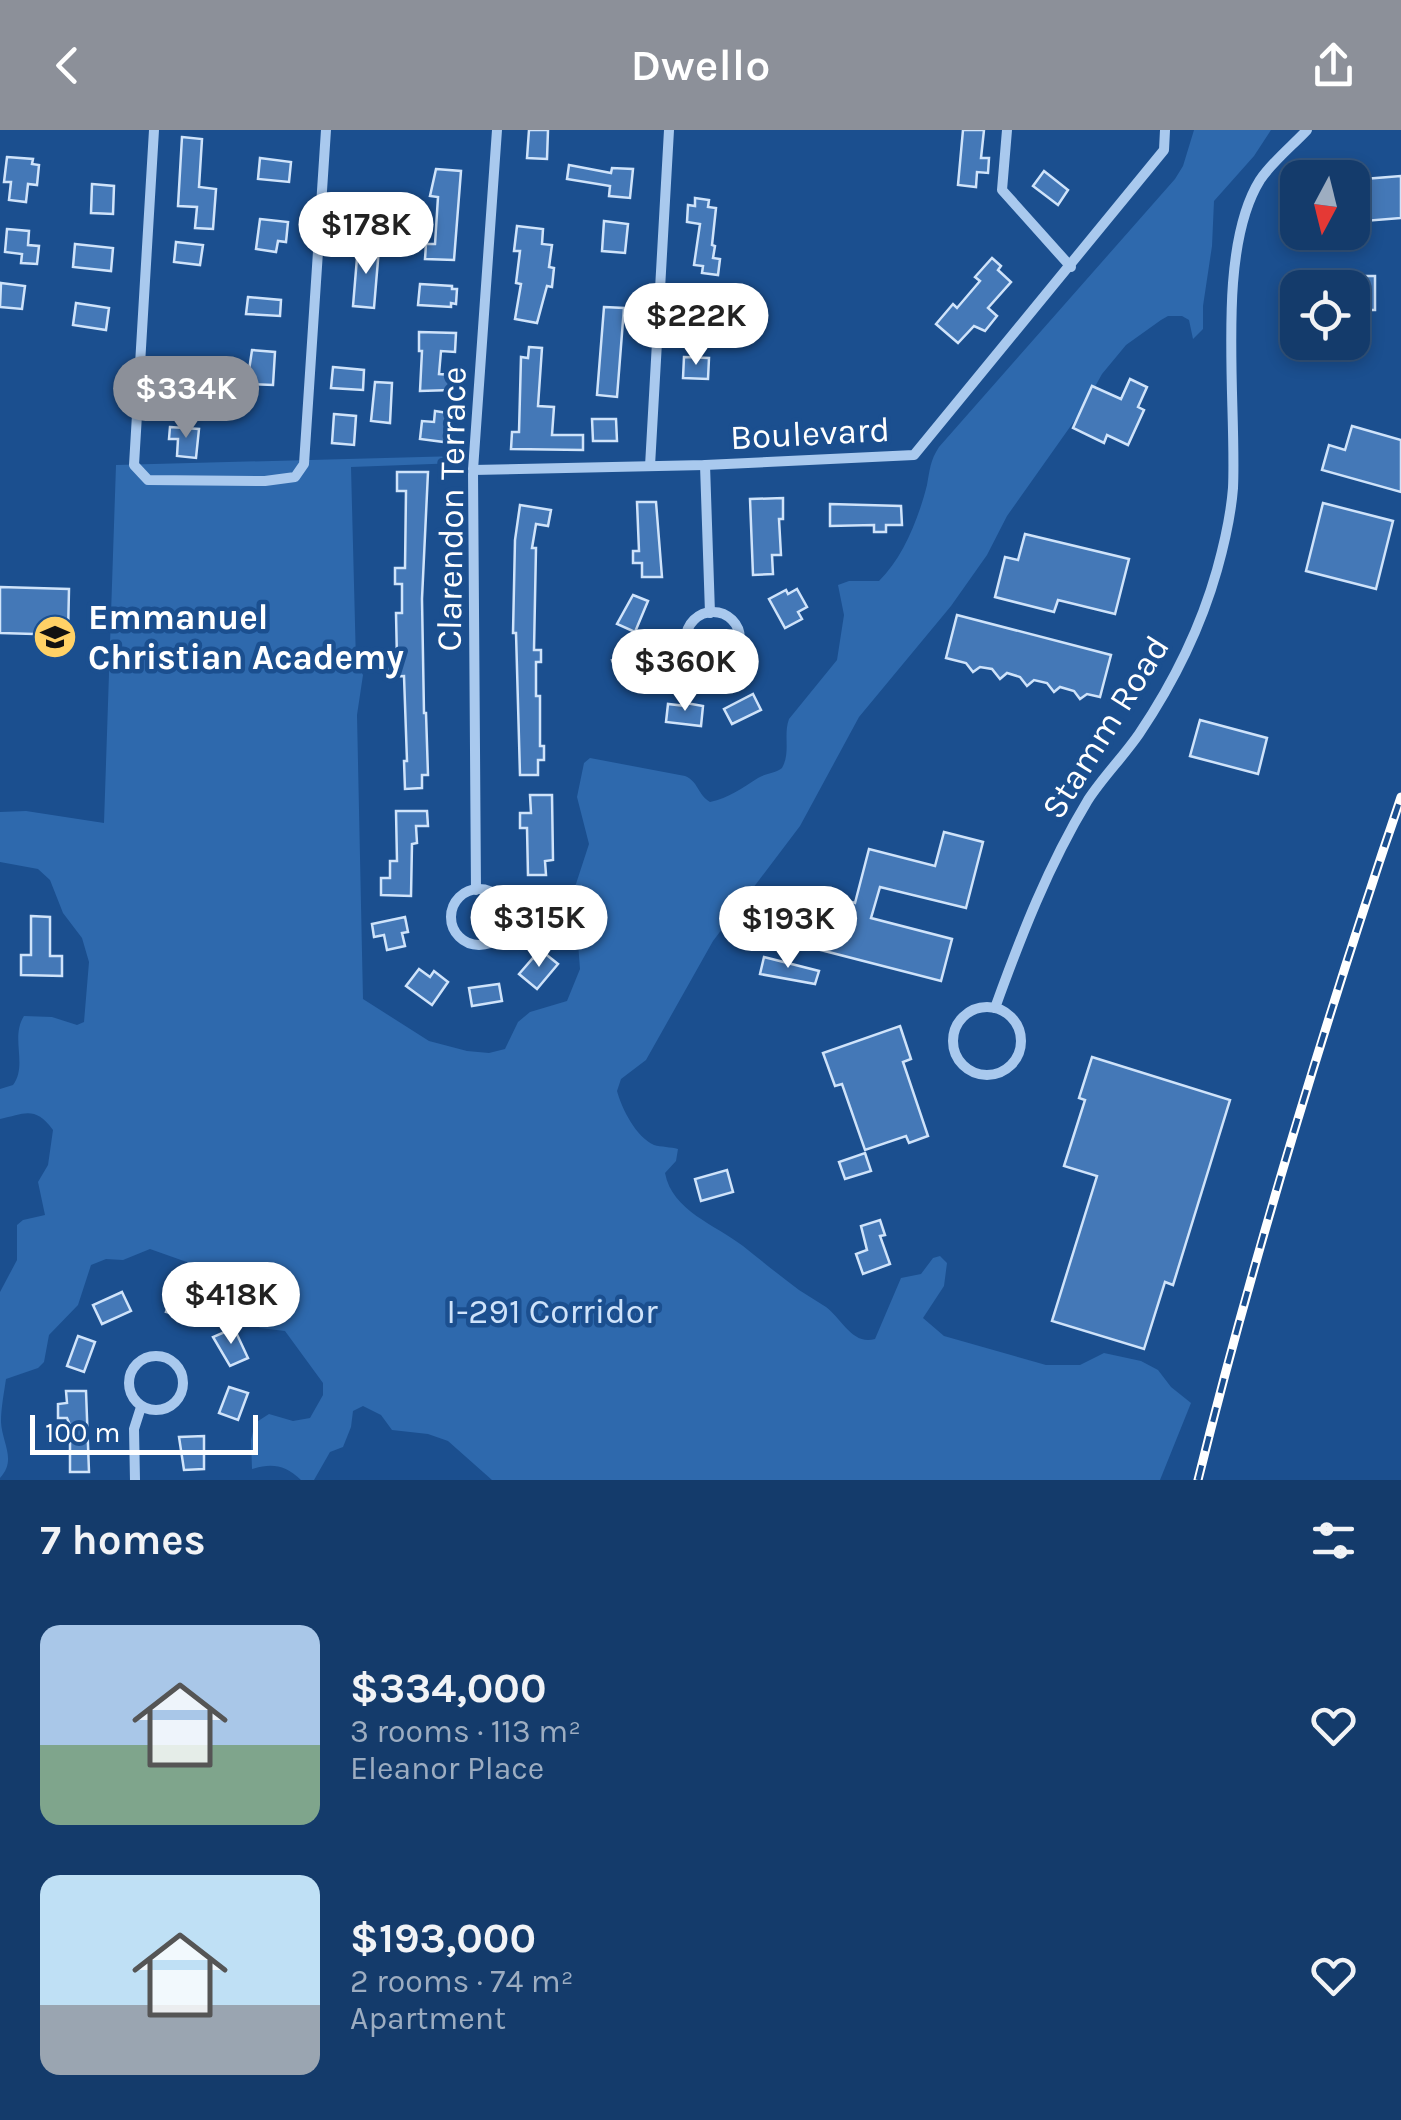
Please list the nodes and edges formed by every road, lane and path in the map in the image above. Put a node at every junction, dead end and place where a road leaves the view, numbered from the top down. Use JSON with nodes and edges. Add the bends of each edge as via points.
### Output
{"nodes":[{"id":1,"x":154,"y":130,"type":"edge"},
{"id":2,"x":326,"y":130,"type":"edge"},
{"id":3,"x":497,"y":130,"type":"edge"},
{"id":4,"x":670,"y":130,"type":"edge"},
{"id":5,"x":1007,"y":130,"type":"edge"},
{"id":6,"x":1166,"y":130,"type":"edge"},
{"id":7,"x":1307,"y":130,"type":"edge"},
{"id":8,"x":1071,"y":266,"type":"junction"},
{"id":9,"x":706,"y":465,"type":"junction"},
{"id":10,"x":650,"y":466,"type":"junction"},
{"id":11,"x":474,"y":470,"type":"junction"},
{"id":12,"x":710,"y":613,"type":"junction"},
{"id":13,"x":476,"y":890,"type":"junction"},
{"id":14,"x":994,"y":1008,"type":"junction"},
{"id":15,"x":142,"y":1407,"type":"junction"},
{"id":16,"x":135,"y":1480,"type":"edge"}],
"edges":[{"from":1,"to":2,"type":"street","via":[[134,465],[148,480],[265,481],[295,476],[304,464]]},
{"from":3,"to":11,"type":"street","name":"Clarendon Terrace"},
{"from":4,"to":10,"type":"street"},
{"from":5,"to":8,"type":"street","via":[[1002,190]]},
{"from":6,"to":8,"type":"street","name":"Boulevard","via":[[1164,150]]},
{"from":7,"to":14,"type":"street","name":"Stamm Road","via":[[1261,178],[1237,246],[1232,492],[1200,621],[1179,672],[1056,856]]},
{"from":8,"to":9,"type":"street","name":"Boulevard","via":[[914,455]]},
{"from":9,"to":10,"type":"street","name":"Boulevard"},
{"from":9,"to":12,"type":"street"},
{"from":10,"to":11,"type":"street","name":"Boulevard"},
{"from":11,"to":13,"type":"street","name":"Clarendon Terrace"},
{"from":12,"to":12,"type":"street","via":[[726,616],[739,635],[737,650],[720,665],[696,661],[687,648],[690,625]]},
{"from":13,"to":13,"type":"street","via":[[494,894],[507,917],[501,934],[486,944],[468,943],[452,922],[454,904]]},
{"from":14,"to":14,"type":"street","via":[[969,1012],[954,1034],[958,1060],[979,1075],[1005,1070],[1020,1049],[1016,1024]]},
{"from":15,"to":15,"type":"street","via":[[166,1409],[179,1398],[181,1373],[162,1356],[132,1369],[130,1394]]},
{"from":15,"to":16,"type":"street","via":[[134,1429]]}]}
